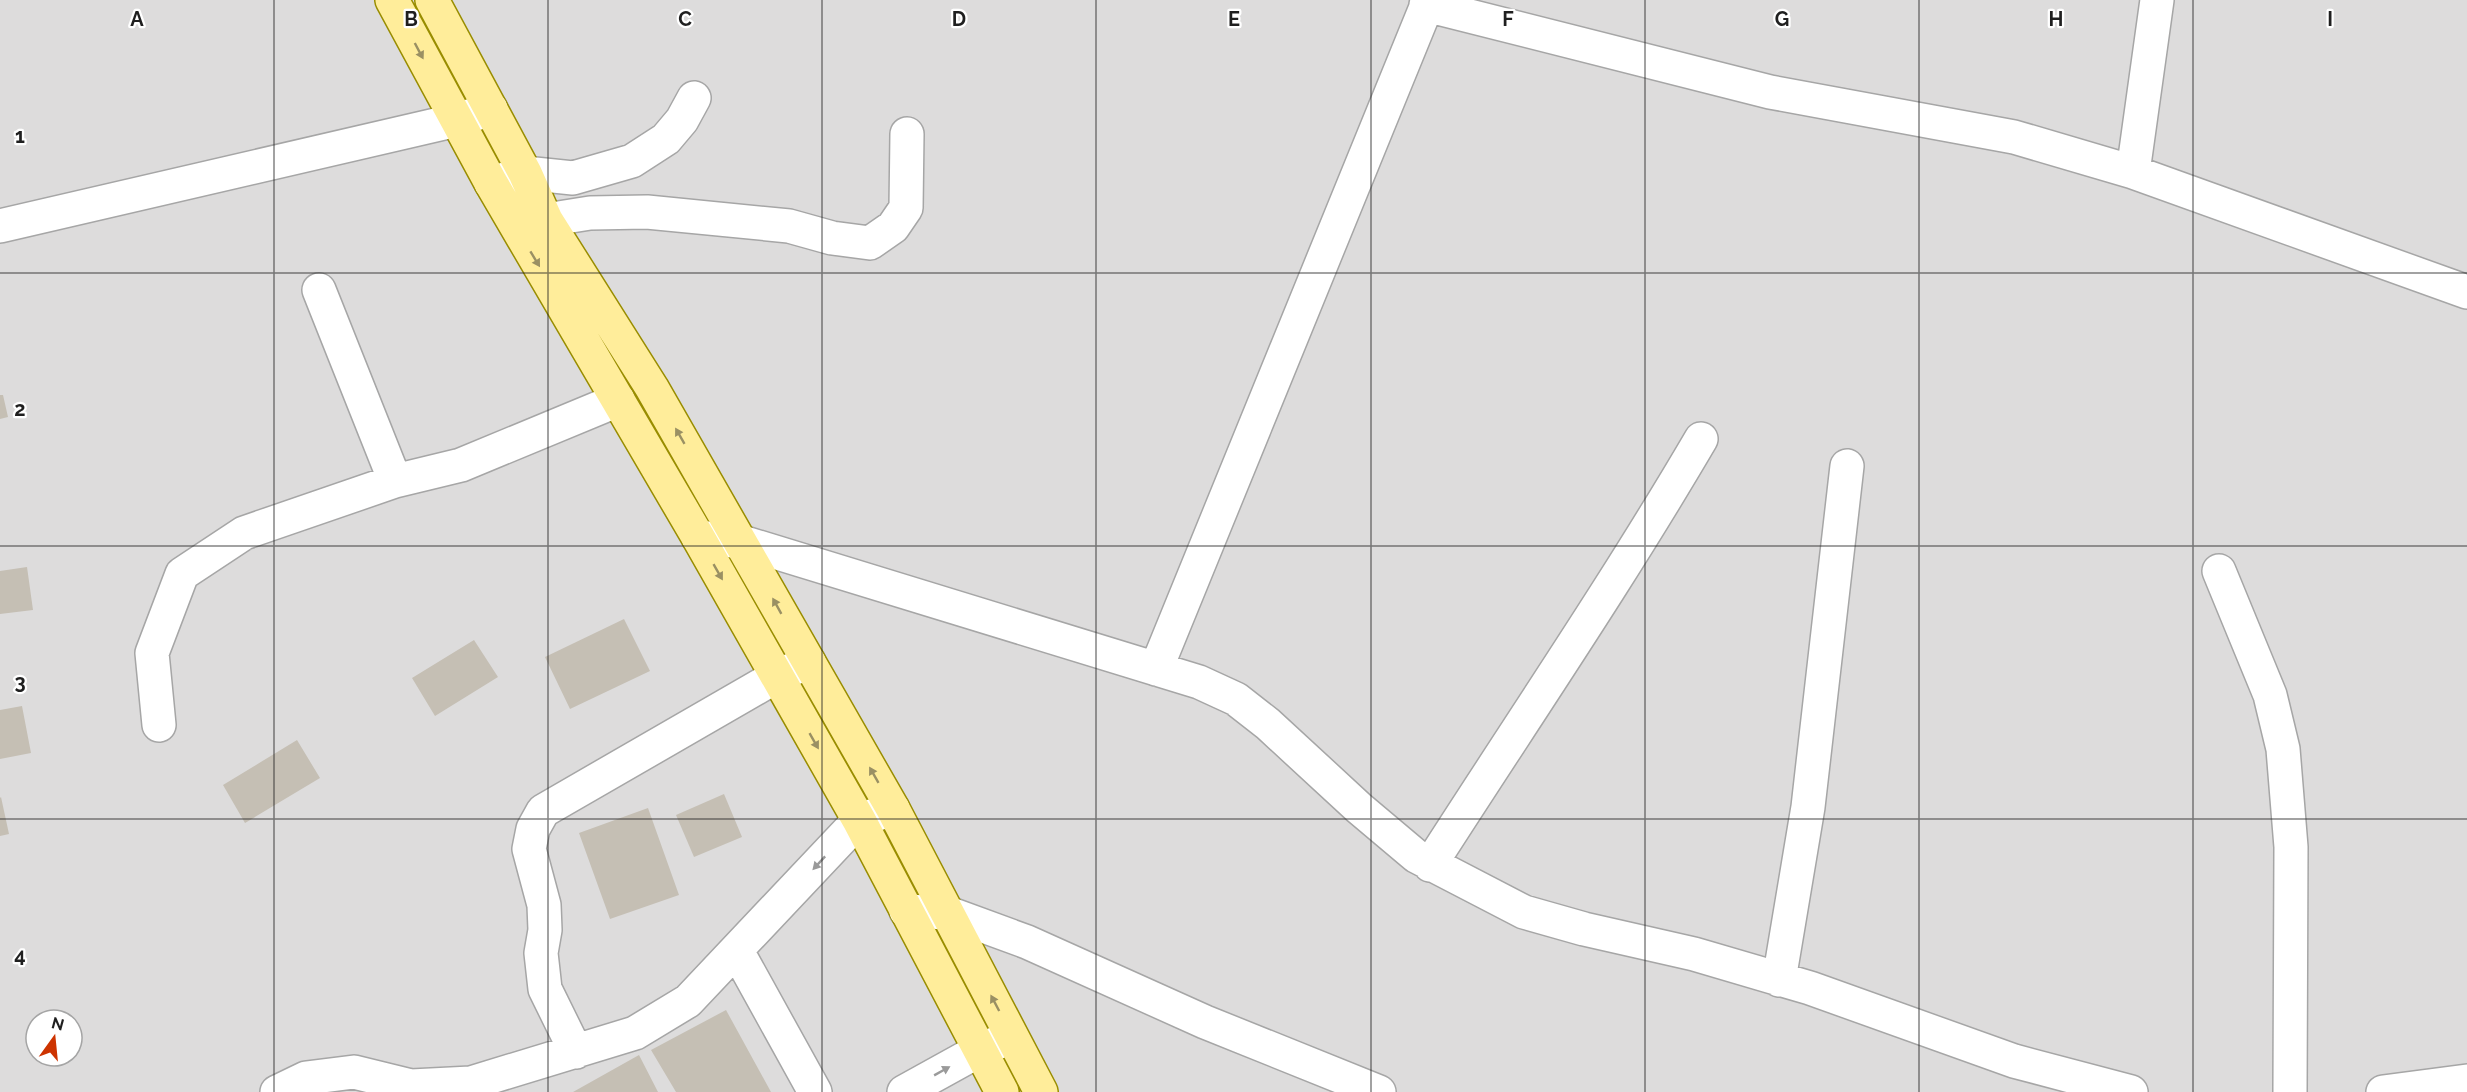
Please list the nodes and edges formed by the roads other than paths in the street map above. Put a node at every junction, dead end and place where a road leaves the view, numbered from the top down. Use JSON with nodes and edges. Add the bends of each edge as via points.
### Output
{"nodes":[{"id":1,"x":392,"y":0,"type":"edge"},
{"id":2,"x":432,"y":0,"type":"edge"},
{"id":3,"x":2157,"y":0,"type":"edge"},
{"id":4,"x":1428,"y":2,"type":"edge"},
{"id":5,"x":694,"y":98,"type":"dead end"},
{"id":6,"x":491,"y":110,"type":"junction"},
{"id":7,"x":457,"y":120,"type":"junction"},
{"id":8,"x":907,"y":134,"type":"dead end"},
{"id":9,"x":2133,"y":172,"type":"junction"},
{"id":10,"x":525,"y":173,"type":"junction"},
{"id":11,"x":491,"y":183,"type":"junction"},
{"id":12,"x":0,"y":226,"type":"edge"},
{"id":13,"x":532,"y":226,"type":"junction"},
{"id":14,"x":319,"y":290,"type":"dead end"},
{"id":15,"x":2467,"y":292,"type":"edge"},
{"id":16,"x":618,"y":400,"type":"junction"},
{"id":17,"x":1701,"y":439,"type":"dead end"},
{"id":18,"x":1848,"y":466,"type":"dead end"},
{"id":19,"x":395,"y":481,"type":"junction"},
{"id":20,"x":698,"y":537,"type":"junction"},
{"id":21,"x":742,"y":542,"type":"junction"},
{"id":22,"x":2219,"y":571,"type":"dead end"},
{"id":23,"x":809,"y":662,"type":"junction"},
{"id":24,"x":1156,"y":669,"type":"junction"},
{"id":25,"x":777,"y":676,"type":"junction"},
{"id":26,"x":159,"y":725,"type":"dead end"},
{"id":27,"x":893,"y":809,"type":"junction"},
{"id":28,"x":859,"y":820,"type":"junction"},
{"id":29,"x":1431,"y":865,"type":"junction"},
{"id":30,"x":906,"y":911,"type":"junction"},
{"id":31,"x":948,"y":913,"type":"junction"},
{"id":32,"x":737,"y":951,"type":"junction"},
{"id":33,"x":1779,"y":980,"type":"junction"},
{"id":34,"x":1013,"y":1036,"type":"junction"},
{"id":35,"x":980,"y":1050,"type":"junction"},
{"id":36,"x":576,"y":1052,"type":"junction"},
{"id":37,"x":2467,"y":1081,"type":"edge"},
{"id":38,"x":411,"y":1089,"type":"edge"},
{"id":39,"x":277,"y":1092,"type":"edge"},
{"id":40,"x":815,"y":1092,"type":"edge"},
{"id":41,"x":904,"y":1092,"type":"edge"},
{"id":42,"x":1002,"y":1092,"type":"edge"},
{"id":43,"x":1041,"y":1092,"type":"edge"},
{"id":44,"x":1379,"y":1092,"type":"edge"},
{"id":45,"x":2131,"y":1092,"type":"edge"},
{"id":46,"x":2290,"y":1092,"type":"edge"},
{"id":47,"x":2383,"y":1092,"type":"edge"}],
"edges":[{"from":1,"to":7,"type":"main road","one_way":true},
{"from":2,"to":6,"type":"main road"},
{"from":3,"to":9,"type":"street"},
{"from":4,"to":9,"type":"street","via":[[1770,92],[2014,138]]},
{"from":4,"to":24,"type":"street"},
{"from":5,"to":10,"type":"street","via":[[666,140],[632,161],[573,178]]},
{"from":6,"to":7,"type":"street"},
{"from":6,"to":10,"type":"main road"},
{"from":7,"to":11,"type":"main road"},
{"from":7,"to":12,"type":"street"},
{"from":8,"to":13,"type":"street","via":[[906,208],[893,227],[870,243],[789,226],[647,212],[590,213]]},
{"from":9,"to":15,"type":"street"},
{"from":10,"to":11,"type":"street"},
{"from":10,"to":13,"type":"main road"},
{"from":11,"to":13,"type":"main road"},
{"from":13,"to":16,"type":"main road","one_way":true},
{"from":21,"to":13,"type":"main road","one_way":true,"via":[[652,388]]},
{"from":14,"to":19,"type":"street"},
{"from":16,"to":19,"type":"street","via":[[461,465]]},
{"from":16,"to":20,"type":"main road"},
{"from":17,"to":29,"type":"street","via":[[1641,540]]},
{"from":18,"to":33,"type":"street","via":[[1808,807]]},
{"from":19,"to":26,"type":"street","via":[[244,532],[182,574],[152,653]]},
{"from":20,"to":21,"type":"street"},
{"from":20,"to":25,"type":"main road","one_way":true},
{"from":23,"to":21,"type":"main road","one_way":true},
{"from":21,"to":24,"type":"street"},
{"from":22,"to":46,"type":"street","via":[[2270,694],[2283,749],[2291,847]]},
{"from":23,"to":25,"type":"street"},
{"from":27,"to":23,"type":"main road","one_way":true},
{"from":24,"to":29,"type":"street","via":[[1236,699],[1386,832]]},
{"from":25,"to":28,"type":"main road","one_way":true},
{"from":25,"to":36,"type":"street","via":[[543,811],[533,829],[529,849],[544,905],[541,953],[545,989]]},
{"from":27,"to":28,"type":"street"},
{"from":27,"to":31,"type":"main road"},
{"from":28,"to":30,"type":"main road"},
{"from":28,"to":32,"type":"street","one_way":true},
{"from":29,"to":33,"type":"street","via":[[1524,912],[1694,954]]},
{"from":30,"to":31,"type":"street"},
{"from":30,"to":35,"type":"main road"},
{"from":34,"to":31,"type":"main road","one_way":true},
{"from":31,"to":44,"type":"street","via":[[1027,942],[1205,1022]]},
{"from":32,"to":36,"type":"street","via":[[688,1001],[635,1033]]},
{"from":32,"to":40,"type":"street"},
{"from":33,"to":45,"type":"street","via":[[2014,1061]]},
{"from":34,"to":35,"type":"street"},
{"from":34,"to":43,"type":"main road"},
{"from":41,"to":35,"type":"street","one_way":true},
{"from":35,"to":42,"type":"main road"},
{"from":36,"to":38,"type":"street","via":[[471,1083]]},
{"from":37,"to":47,"type":"street"},
{"from":38,"to":39,"type":"street","via":[[354,1072],[306,1078]]}]}
